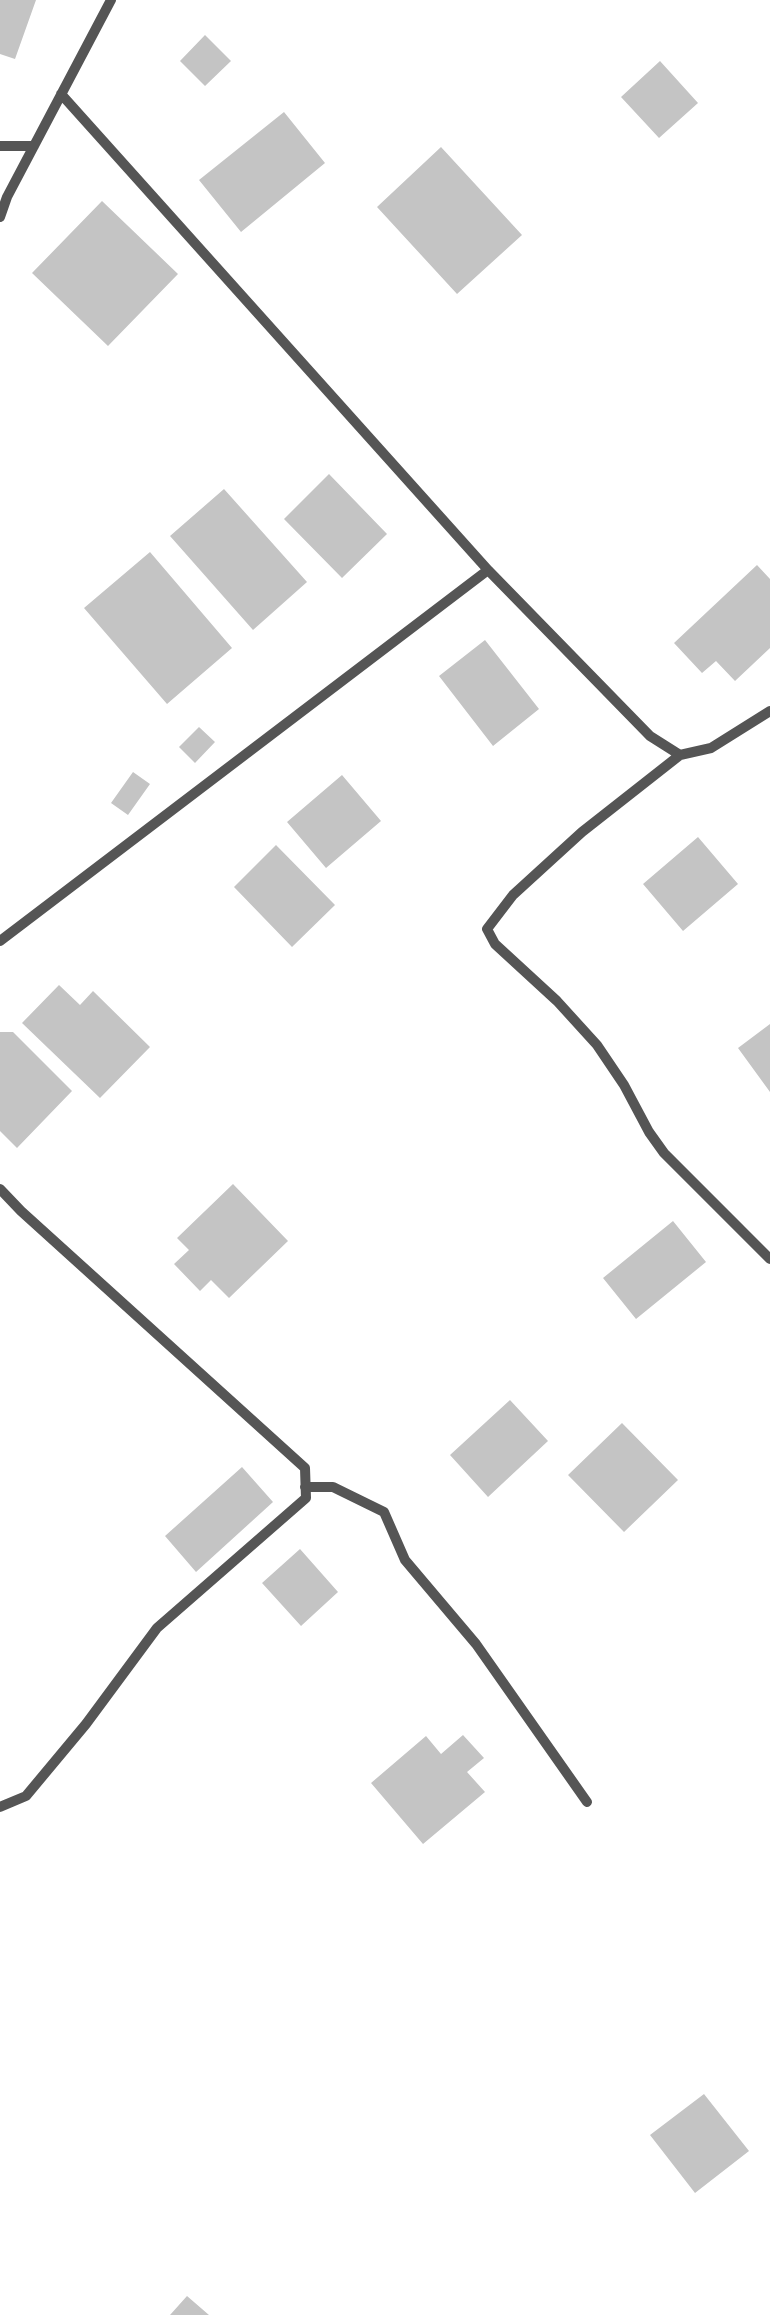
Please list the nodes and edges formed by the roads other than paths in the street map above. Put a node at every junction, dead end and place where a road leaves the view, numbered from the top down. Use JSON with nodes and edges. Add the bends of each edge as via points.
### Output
{"nodes":[{"id":1,"x":111,"y":0,"type":"edge"},
{"id":2,"x":61,"y":94,"type":"junction"},
{"id":3,"x":0,"y":146,"type":"edge"},
{"id":4,"x":34,"y":146,"type":"junction"},
{"id":5,"x":0,"y":217,"type":"edge"},
{"id":6,"x":488,"y":570,"type":"junction"},
{"id":7,"x":770,"y":712,"type":"edge"},
{"id":8,"x":680,"y":755,"type":"junction"},
{"id":9,"x":0,"y":941,"type":"edge"},
{"id":10,"x":0,"y":1189,"type":"edge"},
{"id":11,"x":770,"y":1259,"type":"edge"},
{"id":12,"x":305,"y":1486,"type":"junction"},
{"id":13,"x":587,"y":1802,"type":"dead end"},
{"id":14,"x":0,"y":1807,"type":"edge"}],
"edges":[{"from":1,"to":2,"type":"street"},
{"from":2,"to":4,"type":"street"},
{"from":2,"to":6,"type":"street"},
{"from":3,"to":4,"type":"street"},
{"from":4,"to":5,"type":"street"},
{"from":6,"to":8,"type":"street","via":[[650,736]]},
{"from":6,"to":9,"type":"street"},
{"from":7,"to":8,"type":"street","via":[[711,748]]},
{"from":8,"to":11,"type":"street","via":[[582,832],[514,895],[487,929],[496,944],[551,995],[597,1045],[624,1085],[648,1132],[664,1153]]},
{"from":10,"to":12,"type":"street","via":[[305,1468]]},
{"from":12,"to":13,"type":"street","via":[[333,1487],[384,1512],[405,1560],[476,1644]]},
{"from":12,"to":14,"type":"street","via":[[306,1498],[157,1628],[86,1724],[26,1796]]}]}
